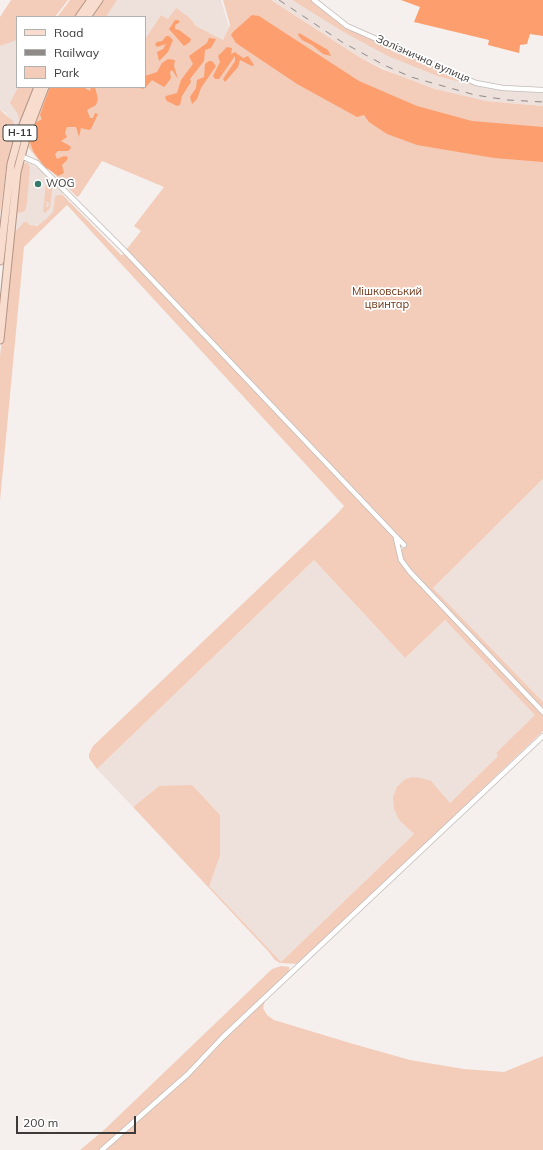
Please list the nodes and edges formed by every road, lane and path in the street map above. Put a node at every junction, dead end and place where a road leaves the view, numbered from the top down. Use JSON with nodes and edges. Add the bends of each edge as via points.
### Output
{"nodes":[{"id":1,"x":91,"y":0,"type":"edge"},
{"id":2,"x":99,"y":0,"type":"edge"},
{"id":3,"x":314,"y":0,"type":"edge"},
{"id":4,"x":80,"y":16,"type":"edge"},
{"id":5,"x":88,"y":16,"type":"edge"},
{"id":6,"x":38,"y":88,"type":"edge"},
{"id":7,"x":45,"y":88,"type":"edge"},
{"id":8,"x":543,"y":90,"type":"edge"},
{"id":9,"x":21,"y":156,"type":"junction"},
{"id":10,"x":0,"y":261,"type":"edge"},
{"id":11,"x":0,"y":340,"type":"edge"},
{"id":12,"x":396,"y":536,"type":"junction"},
{"id":13,"x":404,"y":545,"type":"dead end"},
{"id":14,"x":543,"y":712,"type":"edge"},
{"id":15,"x":543,"y":736,"type":"edge"},
{"id":16,"x":102,"y":1150,"type":"edge"}],
"edges":[{"from":1,"to":4,"type":"main road"},
{"from":2,"to":5,"type":"main road"},
{"from":3,"to":8,"type":"street","name":"Залізнична вулиця","via":[[346,26],[476,83],[503,88]]},
{"from":6,"to":10,"type":"main road","number":"Н-11","via":[[11,164]]},
{"from":7,"to":9,"type":"main road","number":"Н-11"},
{"from":9,"to":11,"type":"main road","number":"Н-11","via":[[14,196]]},
{"from":9,"to":12,"type":"street","via":[[37,163],[123,249]]},
{"from":12,"to":13,"type":"street"},
{"from":12,"to":14,"type":"street","via":[[401,560],[410,572]]},
{"from":15,"to":16,"type":"street","via":[[257,1005],[188,1074]]}]}
